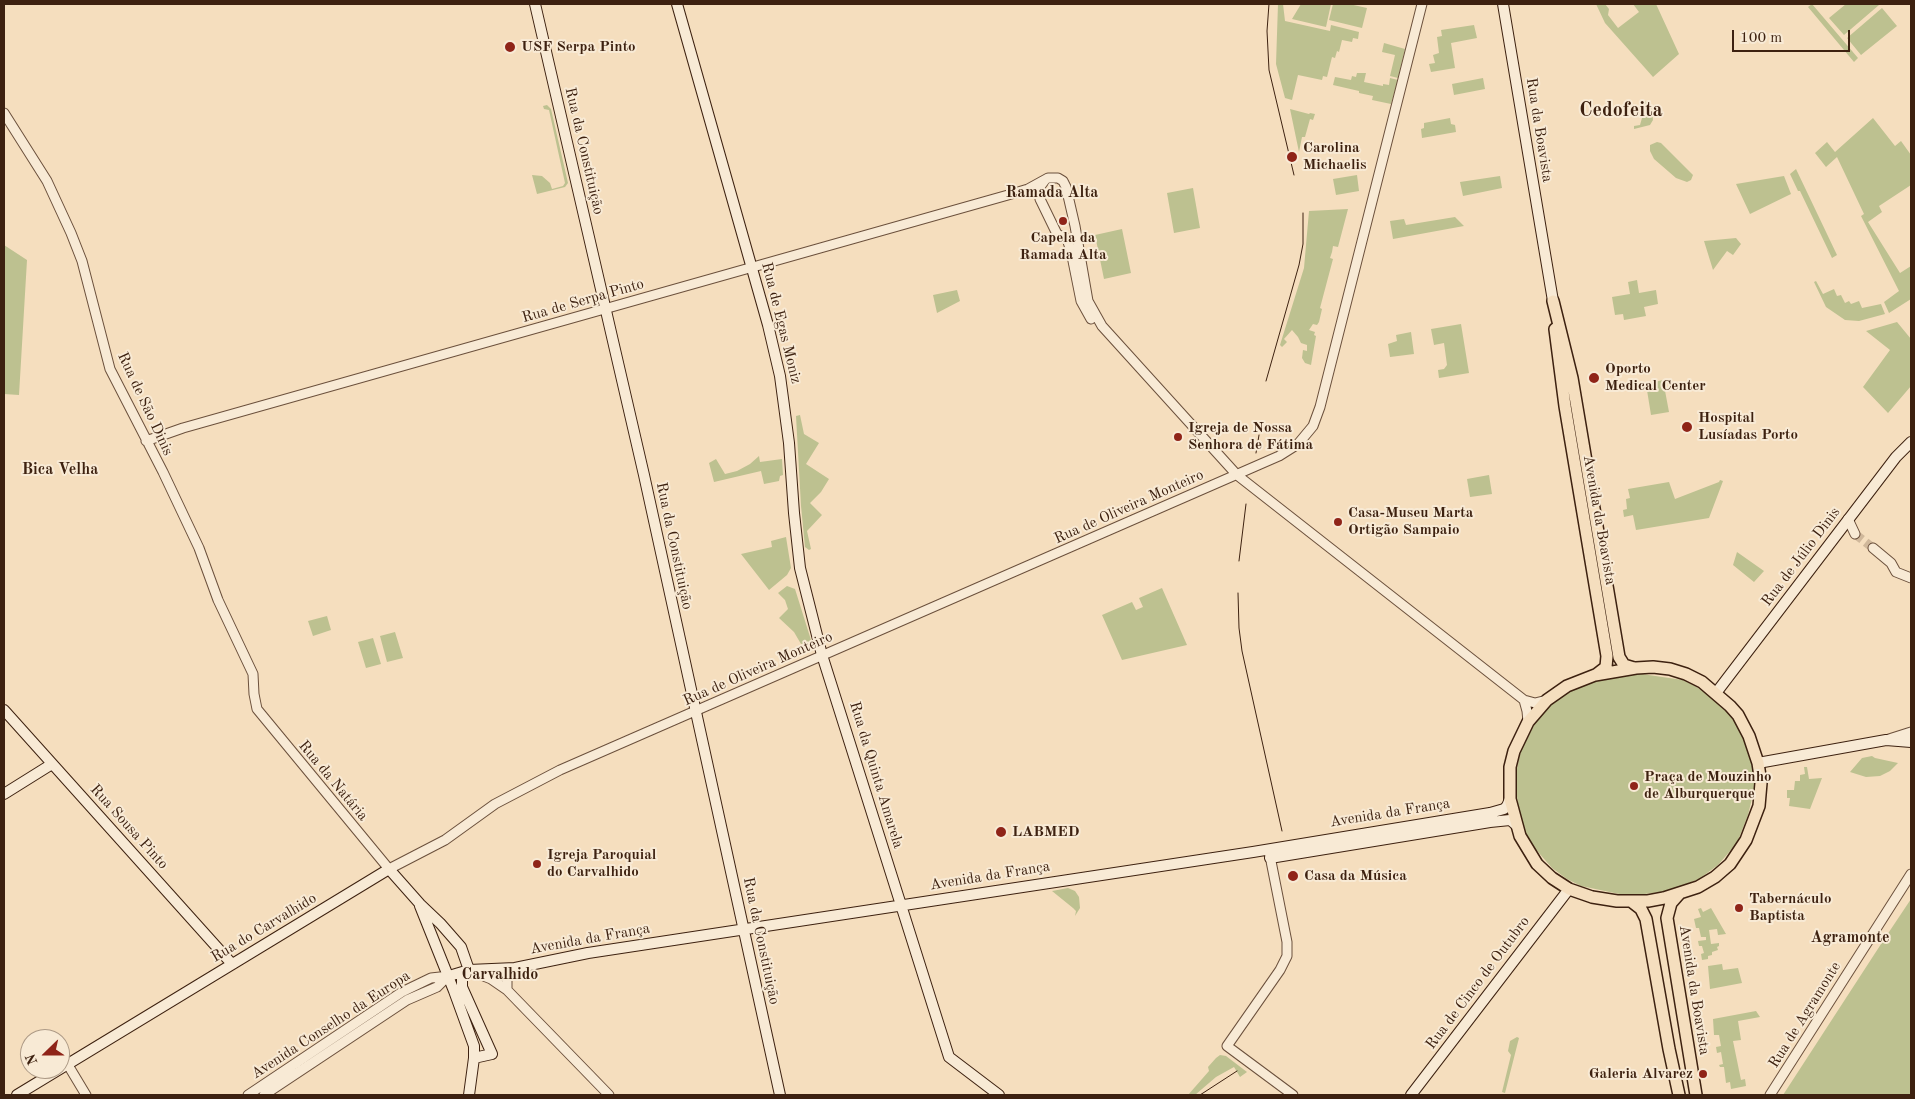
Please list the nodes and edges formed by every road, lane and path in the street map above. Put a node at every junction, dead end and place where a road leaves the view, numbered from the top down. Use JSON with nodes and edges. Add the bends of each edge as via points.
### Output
{"nodes":[{"id":1,"x":535,"y":4,"type":"edge"},
{"id":2,"x":677,"y":4,"type":"edge"},
{"id":3,"x":1422,"y":4,"type":"edge"},
{"id":4,"x":1503,"y":4,"type":"edge"},
{"id":5,"x":4,"y":113,"type":"edge"},
{"id":6,"x":1045,"y":180,"type":"junction"},
{"id":7,"x":1028,"y":189,"type":"junction"},
{"id":8,"x":1040,"y":199,"type":"junction"},
{"id":9,"x":1076,"y":229,"type":"junction"},
{"id":10,"x":1067,"y":239,"type":"junction"},
{"id":11,"x":752,"y":266,"type":"junction"},
{"id":12,"x":1553,"y":301,"type":"joint"},
{"id":13,"x":605,"y":309,"type":"junction"},
{"id":14,"x":1102,"y":326,"type":"junction"},
{"id":15,"x":1564,"y":363,"type":"junction"},
{"id":16,"x":146,"y":441,"type":"junction"},
{"id":17,"x":1911,"y":442,"type":"edge"},
{"id":18,"x":1237,"y":474,"type":"junction"},
{"id":19,"x":1848,"y":519,"type":"junction"},
{"id":20,"x":1855,"y":534,"type":"tunnel mouth"},
{"id":21,"x":1873,"y":548,"type":"tunnel mouth"},
{"id":22,"x":1911,"y":578,"type":"edge"},
{"id":23,"x":822,"y":655,"type":"junction"},
{"id":24,"x":1636,"y":668,"type":"junction"},
{"id":25,"x":1596,"y":675,"type":"junction"},
{"id":26,"x":1716,"y":693,"type":"junction"},
{"id":27,"x":1524,"y":700,"type":"junction"},
{"id":28,"x":1547,"y":700,"type":"junction"},
{"id":29,"x":257,"y":709,"type":"joint"},
{"id":30,"x":4,"y":710,"type":"edge"},
{"id":31,"x":695,"y":712,"type":"junction"},
{"id":32,"x":1528,"y":722,"type":"junction"},
{"id":33,"x":1911,"y":732,"type":"edge"},
{"id":34,"x":1886,"y":740,"type":"junction"},
{"id":35,"x":1911,"y":742,"type":"edge"},
{"id":36,"x":1758,"y":763,"type":"junction"},
{"id":37,"x":52,"y":764,"type":"junction"},
{"id":38,"x":4,"y":794,"type":"edge"},
{"id":39,"x":1510,"y":798,"type":"junction"},
{"id":40,"x":1516,"y":825,"type":"junction"},
{"id":41,"x":1270,"y":853,"type":"junction"},
{"id":42,"x":389,"y":869,"type":"junction"},
{"id":43,"x":1911,"y":874,"type":"edge"},
{"id":44,"x":1569,"y":888,"type":"junction"},
{"id":45,"x":1679,"y":894,"type":"junction"},
{"id":46,"x":1632,"y":902,"type":"junction"},
{"id":47,"x":420,"y":904,"type":"junction"},
{"id":48,"x":901,"y":904,"type":"junction"},
{"id":49,"x":742,"y":929,"type":"junction"},
{"id":50,"x":232,"y":964,"type":"junction"},
{"id":51,"x":515,"y":968,"type":"junction"},
{"id":52,"x":469,"y":970,"type":"junction"},
{"id":53,"x":448,"y":976,"type":"junction"},
{"id":54,"x":507,"y":990,"type":"junction"},
{"id":55,"x":487,"y":1043,"type":"junction"},
{"id":56,"x":474,"y":1046,"type":"junction"},
{"id":57,"x":474,"y":1058,"type":"junction"},
{"id":58,"x":70,"y":1064,"type":"edge"},
{"id":59,"x":70,"y":1068,"type":"edge"},
{"id":60,"x":44,"y":1079,"type":"edge"},
{"id":61,"x":17,"y":1095,"type":"edge"},
{"id":62,"x":86,"y":1095,"type":"edge"},
{"id":63,"x":248,"y":1095,"type":"edge"},
{"id":64,"x":264,"y":1095,"type":"edge"},
{"id":65,"x":469,"y":1095,"type":"edge"},
{"id":66,"x":609,"y":1095,"type":"edge"},
{"id":67,"x":780,"y":1095,"type":"edge"},
{"id":68,"x":999,"y":1095,"type":"edge"},
{"id":69,"x":1293,"y":1095,"type":"edge"},
{"id":70,"x":1412,"y":1095,"type":"edge"},
{"id":71,"x":1679,"y":1095,"type":"edge"},
{"id":72,"x":1696,"y":1095,"type":"edge"},
{"id":73,"x":1770,"y":1095,"type":"edge"}],
"edges":[{"from":1,"to":13,"type":"main road","name":"Rua da Constituição"},
{"from":2,"to":11,"type":"main road","name":"Rua de Egas Moniz"},
{"from":3,"to":18,"type":"street","name":"Rua de Oliveira Monteiro","via":[[1316,420],[1304,439],[1292,449]]},
{"from":4,"to":12,"type":"main road","name":"Rua da Boavista"},
{"from":5,"to":16,"type":"street","name":"Rua de São Dinis","via":[[50,187],[71,233],[82,261],[110,369]]},
{"from":6,"to":7,"type":"street","name":"Rua de Serpa Pinto"},
{"from":6,"to":8,"type":"street","via":[[1039,188]]},
{"from":6,"to":9,"type":"street","via":[[1058,178],[1065,183]]},
{"from":7,"to":8,"type":"street"},
{"from":7,"to":11,"type":"street","name":"Rua de Serpa Pinto"},
{"from":8,"to":10,"type":"street","via":[[1057,234]]},
{"from":9,"to":10,"type":"street"},
{"from":9,"to":14,"type":"street","via":[[1088,301]]},
{"from":10,"to":14,"type":"street","via":[[1081,302],[1091,318]]},
{"from":11,"to":13,"type":"street","name":"Rua de Serpa Pinto"},
{"from":11,"to":23,"type":"main road","name":"Rua de Egas Moniz","via":[[780,376],[800,568]]},
{"from":12,"to":15,"type":"main road"},
{"from":13,"to":16,"type":"street","name":"Rua de Serpa Pinto"},
{"from":13,"to":31,"type":"main road","name":"Rua da Constituição"},
{"from":14,"to":18,"type":"street"},
{"from":15,"to":24,"type":"main road","name":"Avenida da Boavista","via":[[1619,657],[1624,665]]},
{"from":15,"to":25,"type":"main road","name":"Avenida da Boavista","via":[[1607,656],[1606,667]]},
{"from":16,"to":29,"type":"street","name":"Rua de São Dinis","via":[[199,548],[218,600],[250,667]]},
{"from":17,"to":19,"type":"main road","name":"Rua de Júlio Dinis"},
{"from":18,"to":23,"type":"street","name":"Rua de Oliveira Monteiro"},
{"from":18,"to":27,"type":"street"},
{"from":19,"to":20,"type":"street"},
{"from":19,"to":26,"type":"main road","name":"Rua de Júlio Dinis"},
{"from":21,"to":22,"type":"street","via":[[1892,563],[1896,572]]},
{"from":23,"to":31,"type":"street","name":"Rua de Oliveira Monteiro"},
{"from":23,"to":48,"type":"main road","name":"Rua da Quinta Amarela"},
{"from":24,"to":25,"type":"main road"},
{"from":24,"to":26,"type":"main road","via":[[1670,669],[1694,678]]},
{"from":25,"to":28,"type":"main road","via":[[1567,686]]},
{"from":26,"to":36,"type":"main road","via":[[1744,725]]},
{"from":27,"to":28,"type":"street","via":[[1535,703]]},
{"from":27,"to":32,"type":"street"},
{"from":28,"to":32,"type":"main road"},
{"from":29,"to":42,"type":"street","name":"Rua da Natária"},
{"from":30,"to":37,"type":"main road","name":"Rua Sousa Pinto"},
{"from":31,"to":42,"type":"street","name":"Rua de Oliveira Monteiro","via":[[547,776],[495,804],[445,840]]},
{"from":31,"to":49,"type":"main road","name":"Rua da Constituição"},
{"from":32,"to":39,"type":"main road","via":[[1512,759]]},
{"from":33,"to":34,"type":"street"},
{"from":34,"to":35,"type":"main road"},
{"from":34,"to":36,"type":"main road"},
{"from":36,"to":45,"type":"main road","via":[[1761,783],[1759,806],[1742,848],[1715,877]]},
{"from":37,"to":38,"type":"main road"},
{"from":37,"to":50,"type":"main road","name":"Rua Sousa Pinto"},
{"from":39,"to":40,"type":"main road"},
{"from":39,"to":41,"type":"main road","name":"Avenida da França","via":[[1504,809],[1490,813]]},
{"from":40,"to":41,"type":"main road","name":"Avenida da França","via":[[1510,820],[1490,822]]},
{"from":40,"to":44,"type":"main road","via":[[1537,864]]},
{"from":41,"to":48,"type":"main road","name":"Avenida da França"},
{"from":41,"to":69,"type":"street","via":[[1288,953],[1285,963],[1227,1046]]},
{"from":42,"to":47,"type":"main road"},
{"from":42,"to":50,"type":"main road","name":"Rua do Carvalhido"},
{"from":43,"to":73,"type":"street","name":"Rua de Agramonte"},
{"from":44,"to":46,"type":"main road","via":[[1592,896]]},
{"from":44,"to":70,"type":"main road","name":"Rua de Cinco de Outubro"},
{"from":45,"to":46,"type":"main road"},
{"from":45,"to":72,"type":"main road","name":"Avenida da Boavista","via":[[1671,903],[1667,918]]},
{"from":46,"to":71,"type":"main road","via":[[1646,919]]},
{"from":47,"to":52,"type":"main road","via":[[461,947]]},
{"from":47,"to":53,"type":"main road"},
{"from":48,"to":49,"type":"main road","name":"Avenida da França"},
{"from":48,"to":68,"type":"main road","name":"Rua da Quinta Amarela","via":[[949,1058]]},
{"from":49,"to":51,"type":"main road","name":"Avenida da França"},
{"from":49,"to":67,"type":"main road","name":"Rua da Constituição"},
{"from":50,"to":58,"type":"main road","name":"Rua do Carvalhido"},
{"from":51,"to":52,"type":"main road","name":"Avenida da França"},
{"from":51,"to":54,"type":"street","via":[[507,974]]},
{"from":52,"to":53,"type":"main road","name":"Avenida da França"},
{"from":52,"to":54,"type":"street"},
{"from":52,"to":55,"type":"main road","via":[[462,978],[462,987]]},
{"from":53,"to":56,"type":"main road"},
{"from":53,"to":63,"type":"street","name":"Avenida Conselho da Europa","via":[[431,978],[402,992]]},
{"from":53,"to":64,"type":"street","name":"Avenida Conselho da Europa","via":[[436,987],[407,1000]]},
{"from":54,"to":66,"type":"street"},
{"from":55,"to":56,"type":"main road"},
{"from":55,"to":57,"type":"main road","via":[[492,1054]]},
{"from":56,"to":57,"type":"main road"},
{"from":57,"to":65,"type":"main road"},
{"from":59,"to":62,"type":"street"},
{"from":60,"to":61,"type":"main road","name":"Rua do Carvalhido"}]}
